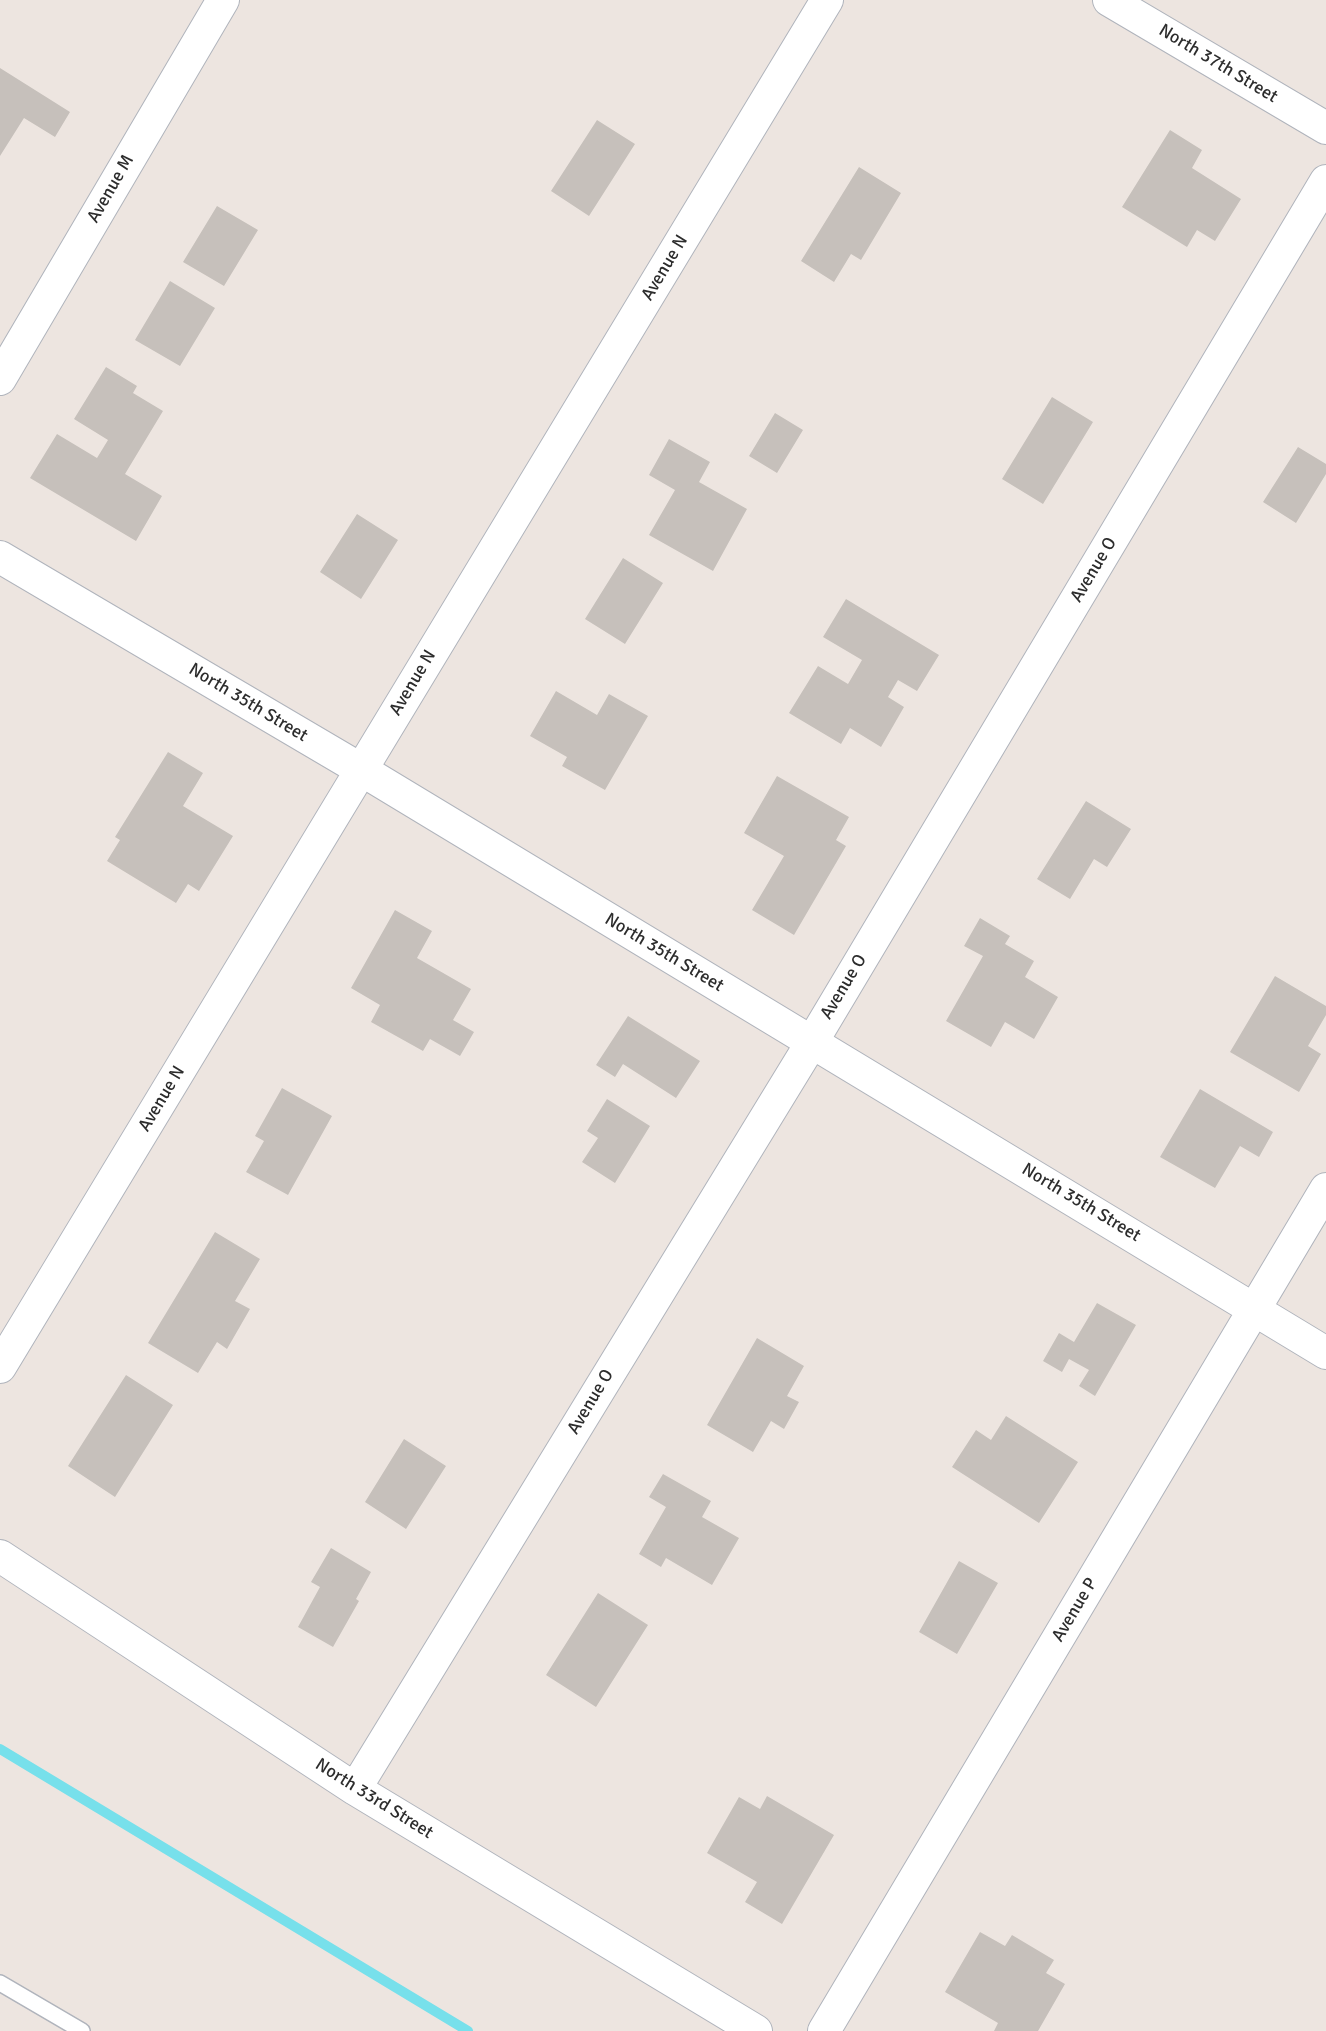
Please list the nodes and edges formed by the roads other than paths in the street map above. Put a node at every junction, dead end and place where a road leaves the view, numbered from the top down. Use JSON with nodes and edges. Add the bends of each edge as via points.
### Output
{"nodes":[{"id":1,"x":223,"y":0,"type":"edge"},
{"id":2,"x":827,"y":0,"type":"edge"},
{"id":3,"x":1109,"y":0,"type":"edge"},
{"id":4,"x":1326,"y":128,"type":"edge"},
{"id":5,"x":1326,"y":180,"type":"edge"},
{"id":6,"x":0,"y":379,"type":"edge"},
{"id":7,"x":0,"y":557,"type":"edge"},
{"id":8,"x":360,"y":769,"type":"junction"},
{"id":9,"x":812,"y":1042,"type":"junction"},
{"id":10,"x":1326,"y":1189,"type":"edge"},
{"id":11,"x":1254,"y":1308,"type":"junction"},
{"id":12,"x":1326,"y":1353,"type":"edge"},
{"id":13,"x":0,"y":1367,"type":"edge"},
{"id":14,"x":0,"y":1556,"type":"edge"},
{"id":15,"x":355,"y":1789,"type":"junction"},
{"id":16,"x":0,"y":1983,"type":"edge"},
{"id":17,"x":82,"y":2031,"type":"edge"},
{"id":18,"x":756,"y":2031,"type":"edge"},
{"id":19,"x":824,"y":2031,"type":"edge"}],
"edges":[{"from":1,"to":6,"type":"street","name":"Avenue M"},
{"from":2,"to":8,"type":"street","name":"Avenue N"},
{"from":3,"to":4,"type":"street","name":"North 37th Street"},
{"from":5,"to":9,"type":"street","name":"Avenue O"},
{"from":7,"to":8,"type":"street","name":"North 35th Street"},
{"from":8,"to":9,"type":"street","name":"North 35th Street"},
{"from":8,"to":13,"type":"street","name":"Avenue N"},
{"from":9,"to":11,"type":"street","name":"North 35th Street"},
{"from":9,"to":15,"type":"street","name":"Avenue O"},
{"from":10,"to":11,"type":"street","name":"Avenue P"},
{"from":11,"to":12,"type":"street","name":"North 35th Street"},
{"from":11,"to":19,"type":"street","name":"Avenue P"},
{"from":14,"to":15,"type":"street","name":"North 33rd Street"},
{"from":15,"to":18,"type":"street","name":"North 33rd Street"},
{"from":16,"to":17,"type":"lane"}]}
